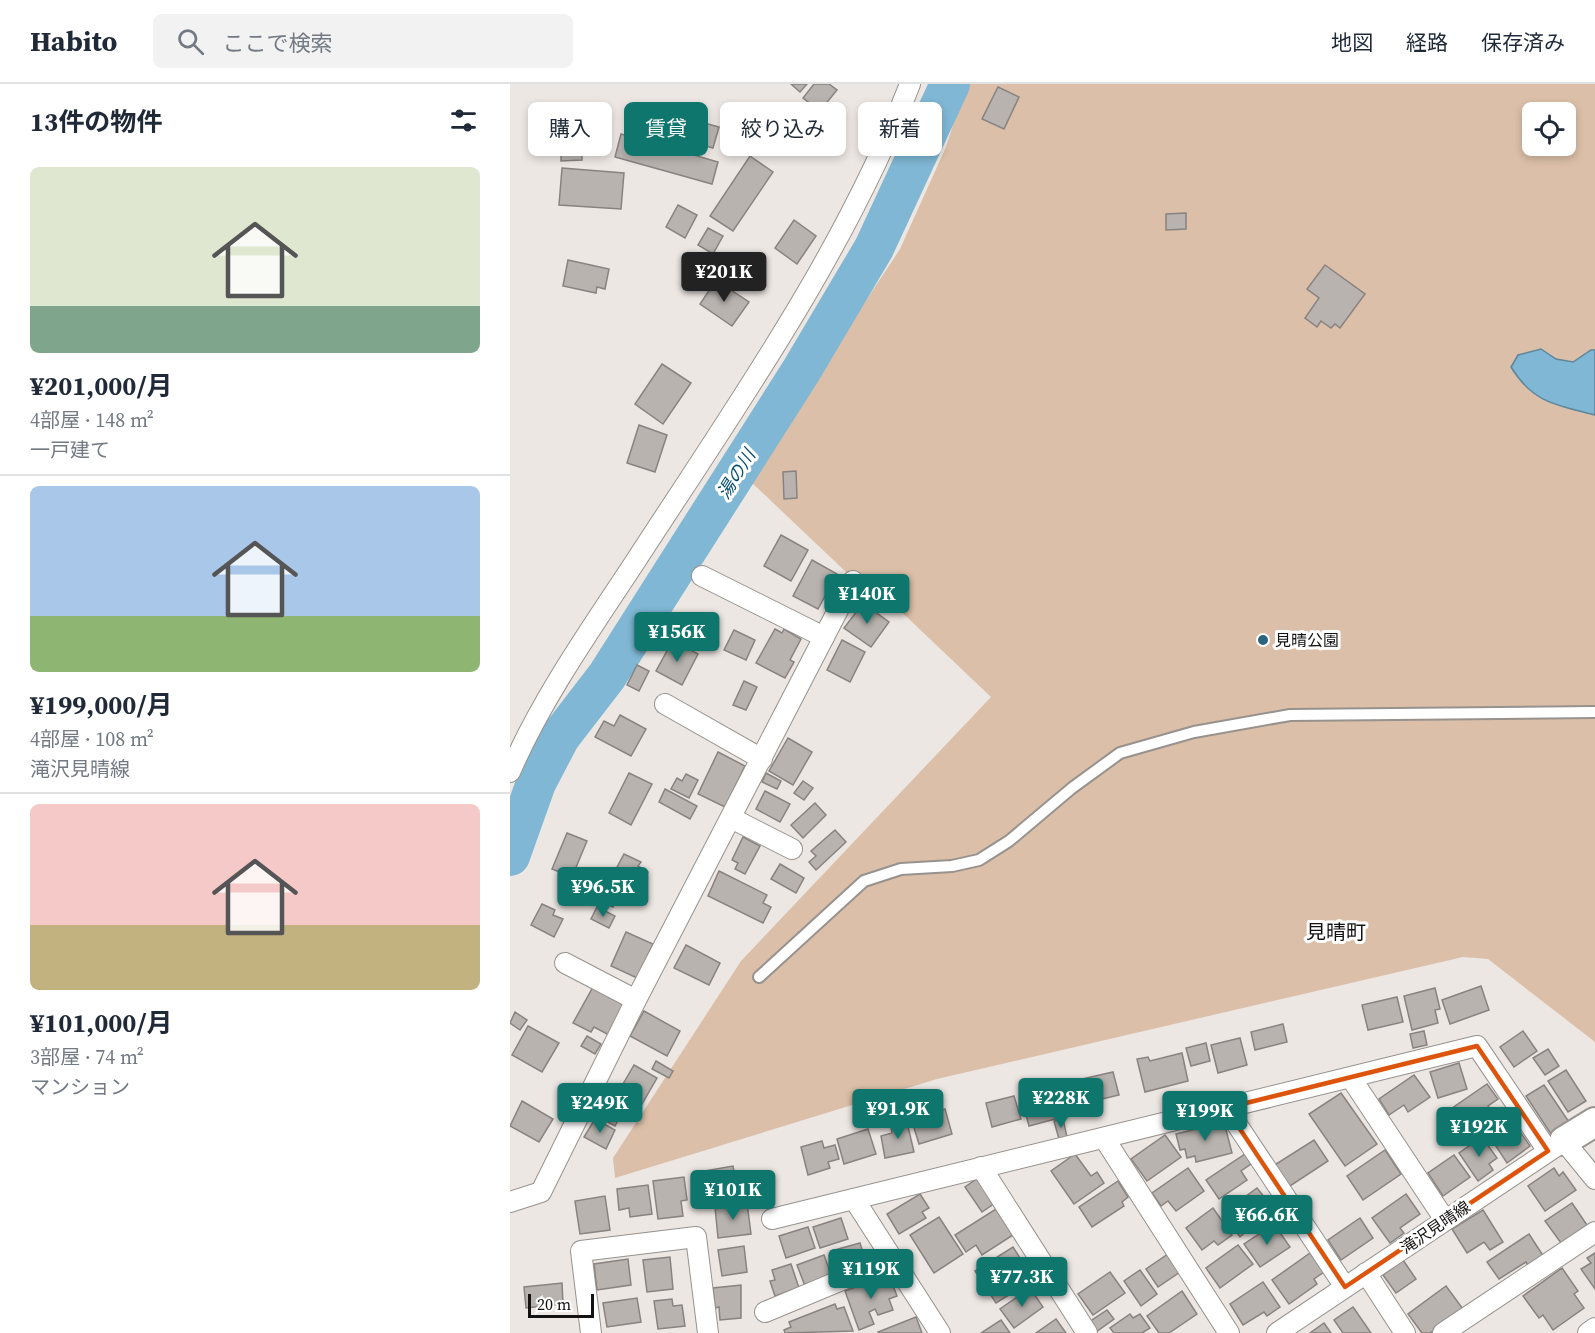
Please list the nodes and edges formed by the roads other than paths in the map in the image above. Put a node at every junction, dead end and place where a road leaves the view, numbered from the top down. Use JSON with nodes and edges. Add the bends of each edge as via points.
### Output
{"nodes":[{"id":1,"x":910,"y":84,"type":"edge"},
{"id":2,"x":702,"y":576,"type":"dead end"},
{"id":3,"x":853,"y":580,"type":"dead end"},
{"id":4,"x":825,"y":637,"type":"junction"},
{"id":5,"x":665,"y":704,"type":"dead end"},
{"id":6,"x":1595,"y":712,"type":"edge"},
{"id":7,"x":762,"y":759,"type":"junction"},
{"id":8,"x":510,"y":772,"type":"edge"},
{"id":9,"x":730,"y":818,"type":"junction"},
{"id":10,"x":792,"y":849,"type":"dead end"},
{"id":11,"x":565,"y":963,"type":"dead end"},
{"id":12,"x":759,"y":977,"type":"dead end"},
{"id":13,"x":636,"y":1000,"type":"junction"},
{"id":14,"x":1351,"y":1078,"type":"junction"},
{"id":15,"x":1226,"y":1108,"type":"junction"},
{"id":16,"x":1595,"y":1122,"type":"edge"},
{"id":17,"x":1104,"y":1138,"type":"junction"},
{"id":18,"x":1556,"y":1146,"type":"junction"},
{"id":19,"x":981,"y":1167,"type":"junction"},
{"id":20,"x":1595,"y":1179,"type":"edge"},
{"id":21,"x":854,"y":1199,"type":"junction"},
{"id":22,"x":510,"y":1203,"type":"edge"},
{"id":23,"x":772,"y":1219,"type":"dead end"},
{"id":24,"x":1445,"y":1220,"type":"junction"},
{"id":25,"x":1595,"y":1232,"type":"edge"},
{"id":26,"x":892,"y":1259,"type":"junction"},
{"id":27,"x":1366,"y":1273,"type":"junction"},
{"id":28,"x":1345,"y":1287,"type":"junction"},
{"id":29,"x":765,"y":1312,"type":"dead end"},
{"id":30,"x":1595,"y":1328,"type":"edge"},
{"id":31,"x":591,"y":1333,"type":"edge"},
{"id":32,"x":708,"y":1333,"type":"edge"},
{"id":33,"x":940,"y":1333,"type":"edge"},
{"id":34,"x":1088,"y":1333,"type":"edge"},
{"id":35,"x":1229,"y":1333,"type":"edge"},
{"id":36,"x":1277,"y":1333,"type":"edge"},
{"id":37,"x":1404,"y":1333,"type":"edge"},
{"id":38,"x":1443,"y":1333,"type":"edge"},
{"id":39,"x":1588,"y":1333,"type":"edge"}],
"edges":[{"from":1,"to":8,"type":"street","via":[[859,203],[771,352],[558,683]]},
{"from":2,"to":4,"type":"street"},
{"from":3,"to":4,"type":"street"},
{"from":4,"to":7,"type":"street"},
{"from":5,"to":7,"type":"street"},
{"from":6,"to":12,"type":"lane","via":[[1290,715],[1194,732],[1120,753],[1009,842],[979,860],[901,869],[864,880]]},
{"from":7,"to":9,"type":"street"},
{"from":9,"to":10,"type":"street"},
{"from":9,"to":13,"type":"street"},
{"from":11,"to":13,"type":"street"},
{"from":13,"to":22,"type":"street","via":[[541,1192]]},
{"from":14,"to":15,"type":"street"},
{"from":14,"to":18,"type":"street","via":[[1477,1046]]},
{"from":14,"to":24,"type":"street"},
{"from":15,"to":17,"type":"street"},
{"from":15,"to":28,"type":"street"},
{"from":16,"to":18,"type":"street","name":"滝沢見晴線"},
{"from":17,"to":19,"type":"street"},
{"from":17,"to":35,"type":"street"},
{"from":18,"to":20,"type":"street"},
{"from":18,"to":24,"type":"street","name":"滝沢見晴線"},
{"from":19,"to":21,"type":"street"},
{"from":19,"to":34,"type":"street"},
{"from":21,"to":23,"type":"street"},
{"from":21,"to":26,"type":"street"},
{"from":24,"to":27,"type":"street","name":"滝沢見晴線"},
{"from":25,"to":38,"type":"street"},
{"from":26,"to":29,"type":"street"},
{"from":26,"to":33,"type":"street"},
{"from":27,"to":28,"type":"street","name":"滝沢見晴線"},
{"from":27,"to":37,"type":"street"},
{"from":28,"to":36,"type":"street","name":"滝沢見晴線"},
{"from":30,"to":39,"type":"street"},
{"from":31,"to":32,"type":"street","via":[[582,1251],[696,1237]]}]}
